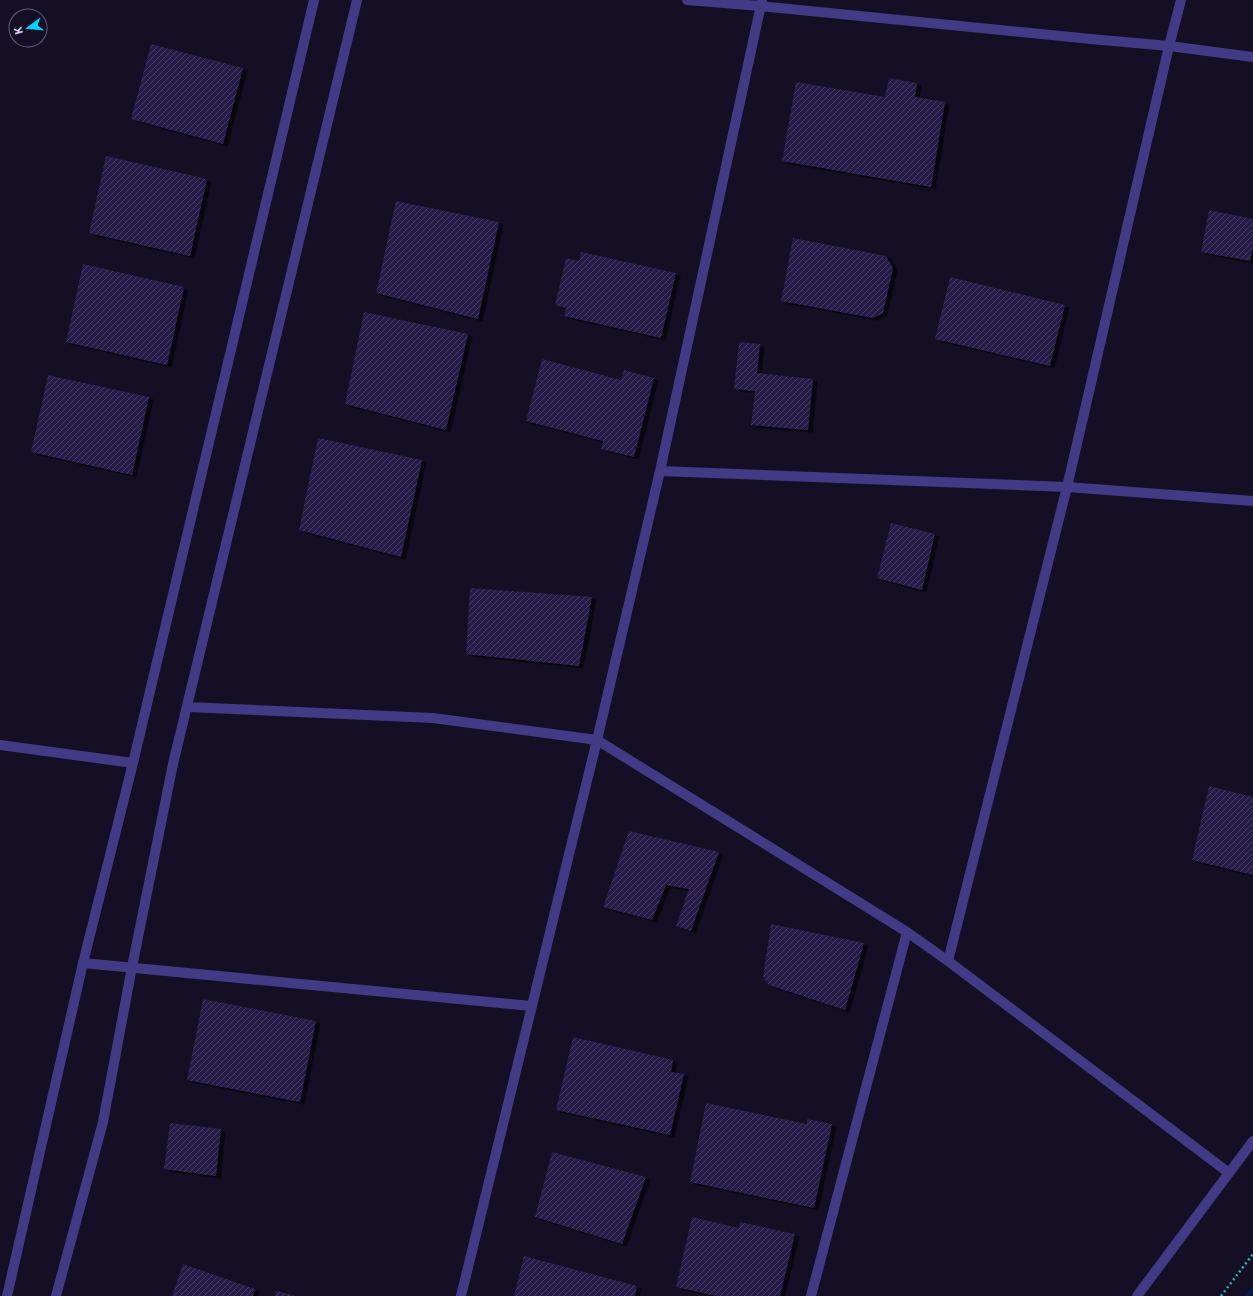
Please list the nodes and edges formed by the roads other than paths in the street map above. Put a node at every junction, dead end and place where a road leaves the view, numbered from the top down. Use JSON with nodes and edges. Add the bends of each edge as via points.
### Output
{"nodes":[{"id":1,"x":314,"y":0,"type":"edge"},
{"id":2,"x":357,"y":0,"type":"edge"},
{"id":3,"x":687,"y":0,"type":"edge"},
{"id":4,"x":1181,"y":0,"type":"edge"},
{"id":5,"x":761,"y":3,"type":"edge"},
{"id":6,"x":1169,"y":46,"type":"junction"},
{"id":7,"x":1253,"y":57,"type":"edge"},
{"id":8,"x":660,"y":471,"type":"junction"},
{"id":9,"x":1067,"y":488,"type":"junction"},
{"id":10,"x":1253,"y":501,"type":"edge"},
{"id":11,"x":186,"y":707,"type":"junction"},
{"id":12,"x":597,"y":740,"type":"junction"},
{"id":13,"x":0,"y":745,"type":"edge"},
{"id":14,"x":133,"y":763,"type":"junction"},
{"id":15,"x":907,"y":932,"type":"junction"},
{"id":16,"x":948,"y":961,"type":"junction"},
{"id":17,"x":83,"y":963,"type":"junction"},
{"id":18,"x":132,"y":967,"type":"junction"},
{"id":19,"x":531,"y":1006,"type":"junction"},
{"id":20,"x":1253,"y":1141,"type":"edge"},
{"id":21,"x":1229,"y":1173,"type":"junction"},
{"id":22,"x":7,"y":1296,"type":"edge"},
{"id":23,"x":56,"y":1296,"type":"edge"},
{"id":24,"x":461,"y":1296,"type":"edge"},
{"id":25,"x":811,"y":1296,"type":"edge"},
{"id":26,"x":1137,"y":1296,"type":"edge"}],
"edges":[{"from":1,"to":14,"type":"street"},
{"from":2,"to":11,"type":"street"},
{"from":3,"to":5,"type":"street"},
{"from":4,"to":6,"type":"street"},
{"from":5,"to":6,"type":"street"},
{"from":5,"to":8,"type":"street"},
{"from":6,"to":7,"type":"street"},
{"from":6,"to":9,"type":"street"},
{"from":8,"to":9,"type":"street"},
{"from":8,"to":12,"type":"street"},
{"from":9,"to":10,"type":"street"},
{"from":9,"to":16,"type":"street"},
{"from":11,"to":12,"type":"street","via":[[433,718]]},
{"from":11,"to":18,"type":"street"},
{"from":12,"to":15,"type":"street"},
{"from":12,"to":19,"type":"street"},
{"from":13,"to":14,"type":"street"},
{"from":14,"to":17,"type":"street"},
{"from":15,"to":16,"type":"street"},
{"from":15,"to":25,"type":"street"},
{"from":16,"to":21,"type":"street"},
{"from":17,"to":18,"type":"street"},
{"from":17,"to":22,"type":"street"},
{"from":18,"to":19,"type":"street"},
{"from":18,"to":23,"type":"street","via":[[103,1122]]},
{"from":19,"to":24,"type":"street"},
{"from":20,"to":21,"type":"street"},
{"from":21,"to":26,"type":"street"}]}
